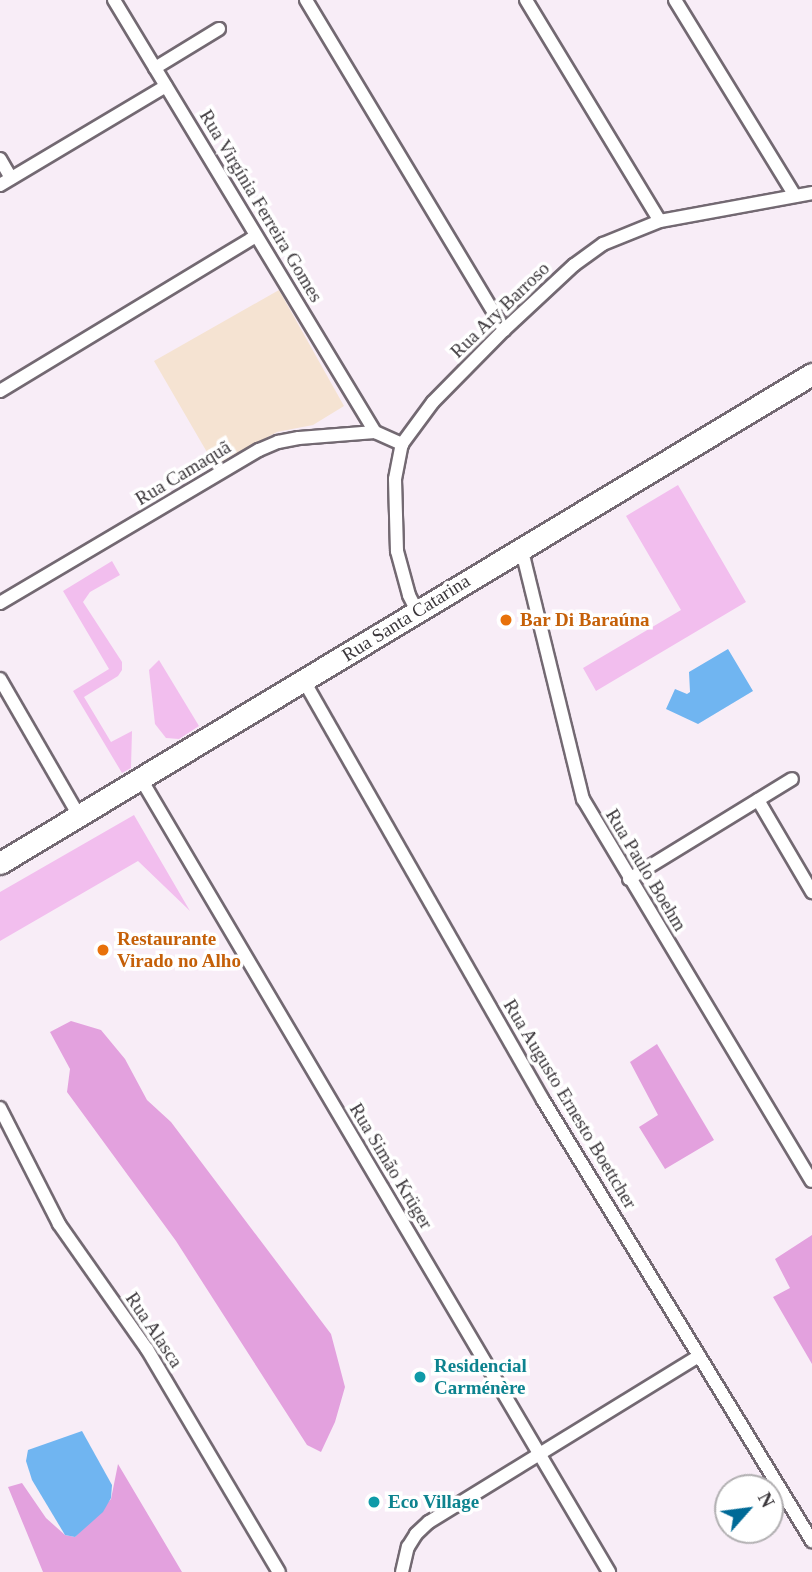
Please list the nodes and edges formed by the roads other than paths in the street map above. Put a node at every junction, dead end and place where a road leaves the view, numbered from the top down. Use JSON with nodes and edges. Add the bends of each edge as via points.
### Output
{"nodes":[{"id":1,"x":114,"y":0,"type":"edge"},
{"id":2,"x":306,"y":0,"type":"edge"},
{"id":3,"x":526,"y":0,"type":"edge"},
{"id":4,"x":675,"y":0,"type":"edge"},
{"id":5,"x":219,"y":29,"type":"dead end"},
{"id":6,"x":155,"y":68,"type":"junction"},
{"id":7,"x":166,"y":86,"type":"junction"},
{"id":8,"x":0,"y":159,"type":"edge"},
{"id":9,"x":6,"y":182,"type":"edge"},
{"id":10,"x":812,"y":193,"type":"edge"},
{"id":11,"x":795,"y":196,"type":"junction"},
{"id":12,"x":660,"y":221,"type":"junction"},
{"id":13,"x":256,"y":236,"type":"junction"},
{"id":14,"x":504,"y":330,"type":"junction"},
{"id":15,"x":811,"y":376,"type":"edge"},
{"id":16,"x":0,"y":391,"type":"edge"},
{"id":17,"x":375,"y":432,"type":"junction"},
{"id":18,"x":402,"y":444,"type":"junction"},
{"id":19,"x":521,"y":547,"type":"junction"},
{"id":20,"x":0,"y":603,"type":"edge"},
{"id":21,"x":417,"y":611,"type":"junction"},
{"id":22,"x":0,"y":679,"type":"edge"},
{"id":23,"x":304,"y":681,"type":"junction"},
{"id":24,"x":141,"y":779,"type":"junction"},
{"id":25,"x":792,"y":779,"type":"dead end"},
{"id":26,"x":758,"y":800,"type":"junction"},
{"id":27,"x":79,"y":816,"type":"junction"},
{"id":28,"x":0,"y":863,"type":"edge"},
{"id":29,"x":629,"y":879,"type":"junction"},
{"id":30,"x":812,"y":892,"type":"edge"},
{"id":31,"x":0,"y":1108,"type":"edge"},
{"id":32,"x":812,"y":1181,"type":"edge"},
{"id":33,"x":699,"y":1356,"type":"junction"},
{"id":34,"x":540,"y":1456,"type":"junction"},
{"id":35,"x":812,"y":1541,"type":"edge"},
{"id":36,"x":279,"y":1572,"type":"edge"},
{"id":37,"x":402,"y":1572,"type":"edge"},
{"id":38,"x":609,"y":1572,"type":"edge"}],
"edges":[{"from":1,"to":6,"type":"street","name":"Rua Virgínia Ferreira Gomes"},
{"from":2,"to":14,"type":"street"},
{"from":3,"to":12,"type":"street"},
{"from":4,"to":11,"type":"street"},
{"from":5,"to":6,"type":"street"},
{"from":6,"to":7,"type":"street","name":"Rua Virgínia Ferreira Gomes"},
{"from":7,"to":9,"type":"street"},
{"from":7,"to":13,"type":"street","name":"Rua Virgínia Ferreira Gomes"},
{"from":8,"to":9,"type":"street"},
{"from":10,"to":11,"type":"street","name":"Rua Ary Barroso"},
{"from":11,"to":12,"type":"street","name":"Rua Ary Barroso"},
{"from":12,"to":14,"type":"street","name":"Rua Ary Barroso","via":[[603,244]]},
{"from":13,"to":16,"type":"street"},
{"from":13,"to":17,"type":"street","name":"Rua Virgínia Ferreira Gomes"},
{"from":14,"to":18,"type":"street","name":"Rua Ary Barroso","via":[[433,402]]},
{"from":15,"to":19,"type":"main road","name":"Rua Santa Catarina"},
{"from":17,"to":18,"type":"street","name":"Rua Camaquã"},
{"from":17,"to":20,"type":"street","name":"Rua Camaquã","via":[[299,438],[259,450]]},
{"from":18,"to":21,"type":"street","name":"Rua Ary Barroso","via":[[395,479],[397,551]]},
{"from":19,"to":21,"type":"main road","name":"Rua Santa Catarina"},
{"from":19,"to":29,"type":"street","name":"Rua Paulo Boehm","via":[[576,780],[593,820]]},
{"from":21,"to":23,"type":"main road","name":"Rua Santa Catarina"},
{"from":22,"to":27,"type":"street"},
{"from":23,"to":24,"type":"main road","name":"Rua Santa Catarina"},
{"from":23,"to":33,"type":"street","name":"Rua Augusto Ernesto Boettcher","via":[[543,1100]]},
{"from":24,"to":27,"type":"main road","name":"Rua Santa Catarina"},
{"from":24,"to":34,"type":"street","name":"Rua Simão Krüger"},
{"from":25,"to":26,"type":"street"},
{"from":26,"to":29,"type":"street"},
{"from":26,"to":30,"type":"street"},
{"from":27,"to":28,"type":"main road","name":"Rua Santa Catarina"},
{"from":29,"to":32,"type":"street","name":"Rua Paulo Boehm"},
{"from":31,"to":36,"type":"street","name":"Rua Alasca","via":[[59,1224],[146,1349]]},
{"from":33,"to":34,"type":"street"},
{"from":33,"to":35,"type":"street","name":"Rua Augusto Ernesto Boettcher"},
{"from":34,"to":37,"type":"street","via":[[429,1522],[415,1534]]},
{"from":34,"to":38,"type":"street","name":"Rua Simão Krüger"}]}
